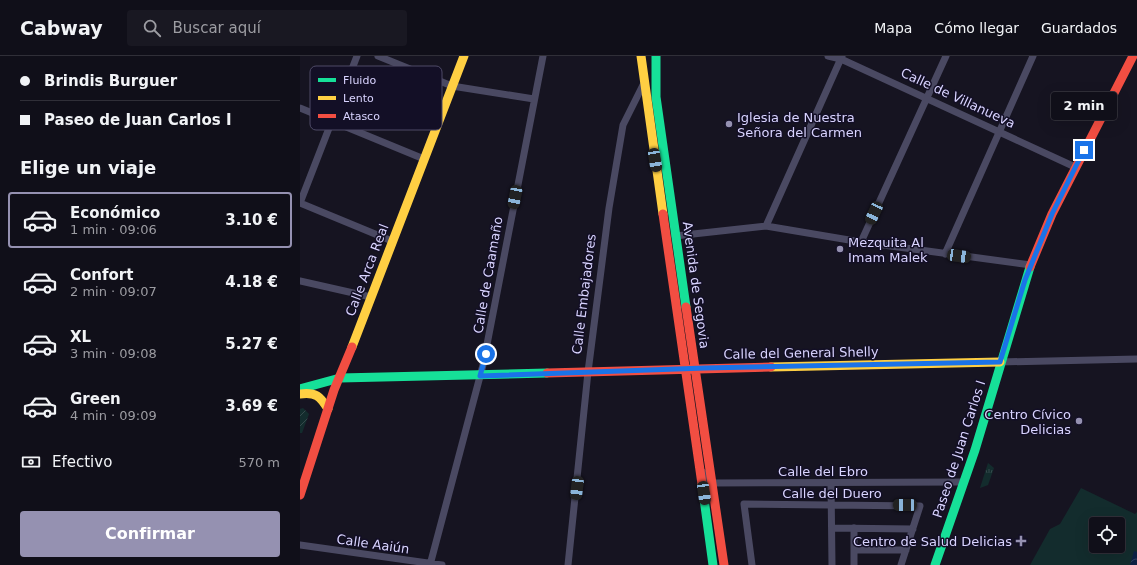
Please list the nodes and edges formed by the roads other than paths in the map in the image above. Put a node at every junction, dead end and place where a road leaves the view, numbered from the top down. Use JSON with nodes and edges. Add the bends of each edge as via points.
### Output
{"nodes":[{"id":1,"x":357,"y":56,"type":"edge"},
{"id":2,"x":378,"y":56,"type":"edge"},
{"id":3,"x":464,"y":56,"type":"edge"},
{"id":4,"x":543,"y":56,"type":"edge"},
{"id":5,"x":640,"y":56,"type":"edge"},
{"id":6,"x":656,"y":56,"type":"edge"},
{"id":7,"x":828,"y":56,"type":"edge"},
{"id":8,"x":946,"y":56,"type":"edge"},
{"id":9,"x":1033,"y":56,"type":"edge"},
{"id":10,"x":1133,"y":56,"type":"edge"},
{"id":11,"x":841,"y":57,"type":"edge"},
{"id":12,"x":353,"y":66,"type":"edge"},
{"id":13,"x":403,"y":66,"type":"edge"},
{"id":14,"x":442,"y":82,"type":"edge"},
{"id":15,"x":644,"y":83,"type":"junction"},
{"id":16,"x":452,"y":86,"type":"junction"},
{"id":17,"x":927,"y":97,"type":"junction"},
{"id":18,"x":534,"y":99,"type":"junction"},
{"id":19,"x":300,"y":108,"type":"edge"},
{"id":20,"x":310,"y":112,"type":"edge"},
{"id":21,"x":442,"y":112,"type":"edge"},
{"id":22,"x":329,"y":130,"type":"edge"},
{"id":23,"x":352,"y":130,"type":"edge"},
{"id":24,"x":435,"y":130,"type":"edge"},
{"id":25,"x":1000,"y":131,"type":"junction"},
{"id":26,"x":424,"y":159,"type":"junction"},
{"id":27,"x":1075,"y":167,"type":"junction"},
{"id":28,"x":300,"y":203,"type":"edge"},
{"id":29,"x":766,"y":226,"type":"junction"},
{"id":30,"x":675,"y":236,"type":"junction"},
{"id":31,"x":392,"y":241,"type":"junction"},
{"id":32,"x":861,"y":242,"type":"junction"},
{"id":33,"x":945,"y":254,"type":"junction"},
{"id":34,"x":1031,"y":265,"type":"junction"},
{"id":35,"x":300,"y":281,"type":"edge"},
{"id":36,"x":370,"y":297,"type":"junction"},
{"id":37,"x":1137,"y":359,"type":"edge"},
{"id":38,"x":1000,"y":362,"type":"junction"},
{"id":39,"x":694,"y":368,"type":"junction"},
{"id":40,"x":684,"y":369,"type":"junction"},
{"id":41,"x":588,"y":372,"type":"junction"},
{"id":42,"x":480,"y":376,"type":"junction"},
{"id":43,"x":340,"y":378,"type":"junction"},
{"id":44,"x":300,"y":390,"type":"edge"},
{"id":45,"x":300,"y":394,"type":"edge"},
{"id":46,"x":328,"y":409,"type":"junction"},
{"id":47,"x":698,"y":459,"type":"junction"},
{"id":48,"x":964,"y":482,"type":"junction"},
{"id":49,"x":712,"y":483,"type":"junction"},
{"id":50,"x":831,"y":483,"type":"junction"},
{"id":51,"x":300,"y":495,"type":"edge"},
{"id":52,"x":832,"y":504,"type":"junction"},
{"id":53,"x":832,"y":528,"type":"junction"},
{"id":54,"x":854,"y":528,"type":"junction"},
{"id":55,"x":913,"y":529,"type":"junction"},
{"id":56,"x":300,"y":545,"type":"edge"},
{"id":57,"x":854,"y":550,"type":"junction"},
{"id":58,"x":906,"y":550,"type":"junction"},
{"id":59,"x":431,"y":564,"type":"edge"},
{"id":60,"x":442,"y":565,"type":"edge"},
{"id":61,"x":568,"y":565,"type":"edge"},
{"id":62,"x":713,"y":565,"type":"edge"},
{"id":63,"x":724,"y":565,"type":"edge"},
{"id":64,"x":752,"y":565,"type":"edge"},
{"id":65,"x":832,"y":565,"type":"edge"},
{"id":66,"x":854,"y":565,"type":"edge"},
{"id":67,"x":901,"y":565,"type":"edge"},
{"id":68,"x":935,"y":565,"type":"edge"}],
"edges":[{"from":1,"to":12,"type":"street"},
{"from":2,"to":13,"type":"street"},
{"from":3,"to":16,"type":"main road","name":"Calle Arca Real"},
{"from":4,"to":18,"type":"street","name":"Calle de Caamaño"},
{"from":5,"to":15,"type":"main road"},
{"from":6,"to":30,"type":"main road","name":"Avenida de Segovia","via":[[656,97]]},
{"from":7,"to":11,"type":"street","name":"Calle de Villanueva"},
{"from":8,"to":17,"type":"street"},
{"from":9,"to":25,"type":"street"},
{"from":10,"to":27,"type":"main road","name":"Paseo de Juan Carlos I"},
{"from":11,"to":17,"type":"street","name":"Calle de Villanueva"},
{"from":11,"to":29,"type":"street"},
{"from":14,"to":16,"type":"street"},
{"from":15,"to":40,"type":"main road","name":"Avenida de Segovia"},
{"from":15,"to":41,"type":"street","name":"Calle Embajadores","via":[[623,125],[608,208]]},
{"from":16,"to":18,"type":"street"},
{"from":16,"to":21,"type":"main road","name":"Calle Arca Real"},
{"from":17,"to":25,"type":"street","name":"Calle de Villanueva"},
{"from":17,"to":32,"type":"street"},
{"from":18,"to":42,"type":"street","name":"Calle de Caamaño"},
{"from":19,"to":20,"type":"street"},
{"from":22,"to":28,"type":"street"},
{"from":23,"to":26,"type":"street"},
{"from":24,"to":26,"type":"main road","name":"Calle Arca Real"},
{"from":25,"to":27,"type":"street","name":"Calle de Villanueva"},
{"from":25,"to":33,"type":"street"},
{"from":26,"to":31,"type":"main road","name":"Calle Arca Real"},
{"from":27,"to":34,"type":"main road","name":"Paseo de Juan Carlos I"},
{"from":28,"to":31,"type":"street"},
{"from":29,"to":30,"type":"street"},
{"from":29,"to":32,"type":"street"},
{"from":30,"to":39,"type":"main road","name":"Avenida de Segovia"},
{"from":31,"to":36,"type":"main road","name":"Calle Arca Real"},
{"from":32,"to":33,"type":"street"},
{"from":33,"to":34,"type":"street"},
{"from":34,"to":38,"type":"main road","name":"Paseo de Juan Carlos I"},
{"from":35,"to":36,"type":"street"},
{"from":36,"to":43,"type":"main road","name":"Calle Arca Real"},
{"from":37,"to":38,"type":"street","name":"Calle del General Shelly"},
{"from":38,"to":39,"type":"main road","name":"Calle del General Shelly"},
{"from":38,"to":48,"type":"main road","name":"Paseo de Juan Carlos I"},
{"from":39,"to":40,"type":"main road","name":"Calle del General Shelly"},
{"from":39,"to":49,"type":"main road","name":"Avenida de Segovia"},
{"from":40,"to":41,"type":"main road","name":"Calle del General Shelly"},
{"from":40,"to":47,"type":"main road","name":"Avenida de Segovia"},
{"from":41,"to":42,"type":"main road","name":"Calle del General Shelly"},
{"from":41,"to":61,"type":"street","name":"Calle Embajadores"},
{"from":42,"to":43,"type":"main road","name":"Calle del General Shelly"},
{"from":42,"to":59,"type":"street","name":"Calle de Caamaño"},
{"from":43,"to":44,"type":"main road","name":"Calle del General Shelly"},
{"from":43,"to":46,"type":"main road","name":"Calle Arca Real"},
{"from":45,"to":46,"type":"main road","via":[[309,393],[320,397]]},
{"from":46,"to":51,"type":"main road","name":"Calle Arca Real"},
{"from":47,"to":49,"type":"street","via":[[705,479]]},
{"from":47,"to":62,"type":"main road","name":"Avenida de Segovia"},
{"from":48,"to":50,"type":"street","name":"Calle del Ebro"},
{"from":48,"to":68,"type":"main road","name":"Paseo de Juan Carlos I"},
{"from":49,"to":50,"type":"street","name":"Calle del Ebro"},
{"from":49,"to":63,"type":"main road","name":"Avenida de Segovia"},
{"from":50,"to":52,"type":"street"},
{"from":52,"to":53,"type":"street"},
{"from":52,"to":55,"type":"street","name":"Calle del Duero","via":[[920,506]]},
{"from":52,"to":64,"type":"street","name":"Calle del Duero","via":[[744,504]]},
{"from":53,"to":54,"type":"street"},
{"from":53,"to":65,"type":"street"},
{"from":54,"to":55,"type":"street"},
{"from":54,"to":57,"type":"street"},
{"from":55,"to":58,"type":"street"},
{"from":56,"to":59,"type":"street","name":"Calle Aaiún"},
{"from":57,"to":58,"type":"street"},
{"from":57,"to":66,"type":"street"},
{"from":58,"to":67,"type":"street"},
{"from":59,"to":60,"type":"street","name":"Calle Aaiún"}]}
